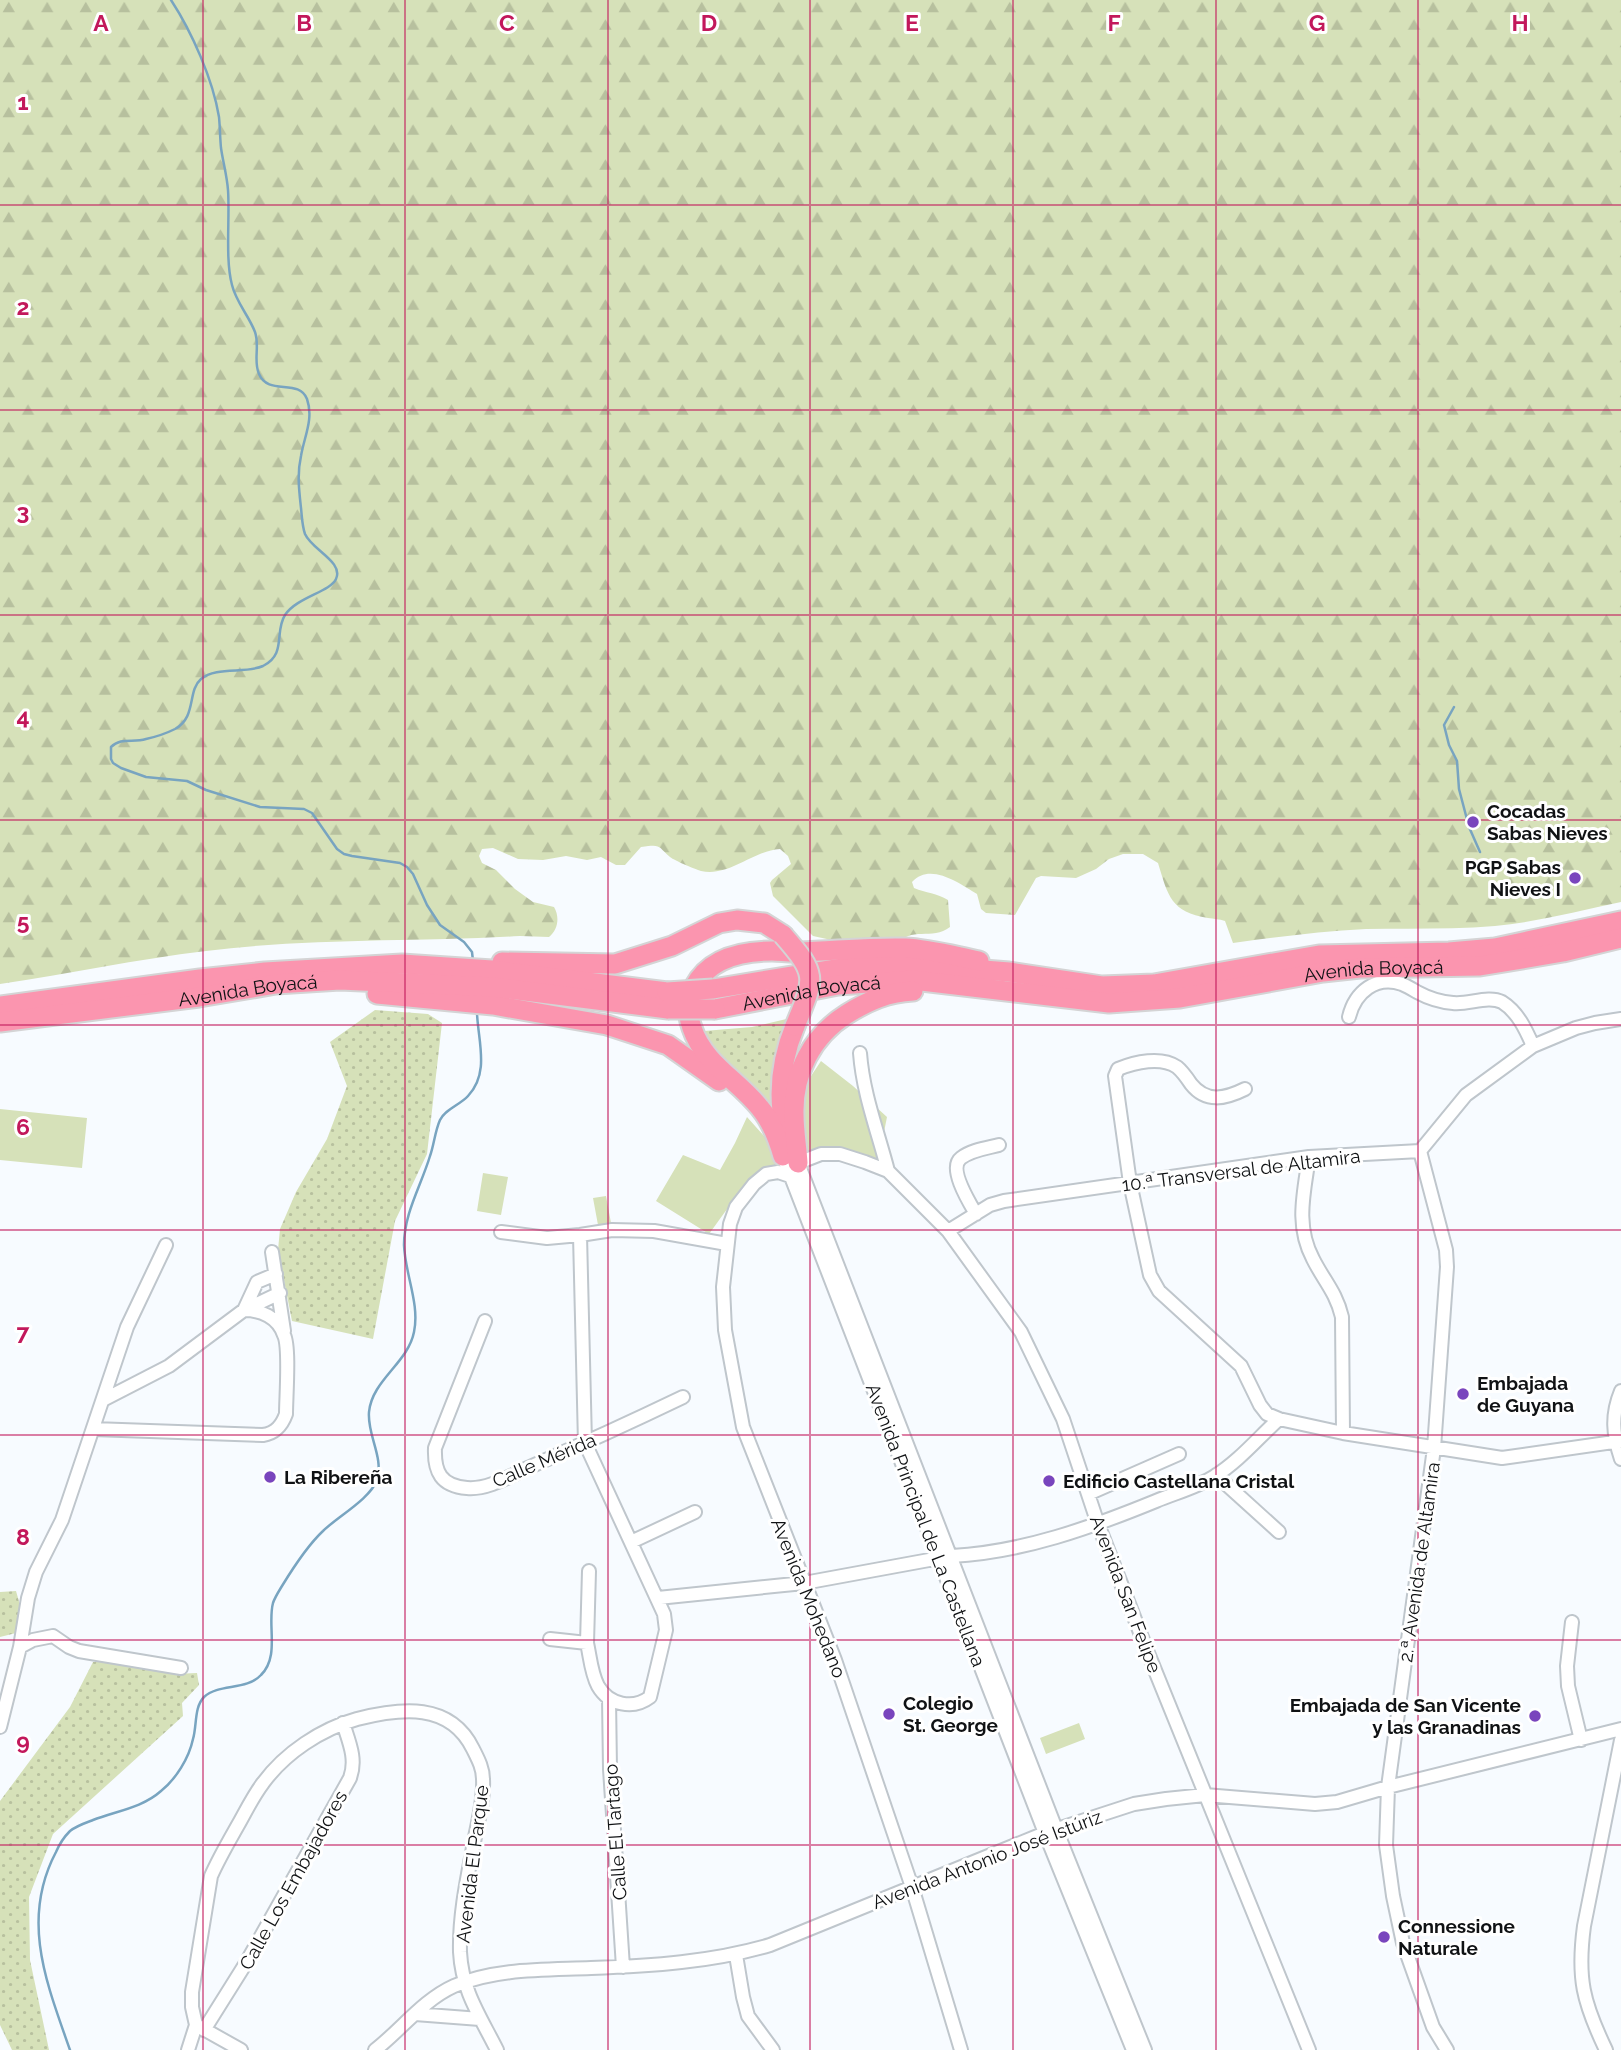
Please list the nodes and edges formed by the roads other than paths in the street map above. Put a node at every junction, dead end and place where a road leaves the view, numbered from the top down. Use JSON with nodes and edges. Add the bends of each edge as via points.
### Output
{"nodes":[{"id":1,"x":1621,"y":921,"type":"edge"},
{"id":2,"x":1621,"y":938,"type":"edge"},
{"id":3,"x":1009,"y":972,"type":"junction"},
{"id":4,"x":448,"y":978,"type":"junction"},
{"id":5,"x":493,"y":981,"type":"junction"},
{"id":6,"x":962,"y":985,"type":"junction"},
{"id":7,"x":714,"y":999,"type":"junction"},
{"id":8,"x":0,"y":1006,"type":"edge"},
{"id":9,"x":1349,"y":1017,"type":"dead end"},
{"id":10,"x":1621,"y":1019,"type":"edge"},
{"id":11,"x":0,"y":1022,"type":"edge"},
{"id":12,"x":1533,"y":1046,"type":"junction"},
{"id":13,"x":860,"y":1053,"type":"dead end"},
{"id":14,"x":1245,"y":1089,"type":"dead end"},
{"id":15,"x":999,"y":1145,"type":"dead end"},
{"id":16,"x":1420,"y":1151,"type":"junction"},
{"id":17,"x":1309,"y":1157,"type":"junction"},
{"id":18,"x":790,"y":1165,"type":"junction"},
{"id":19,"x":888,"y":1171,"type":"junction"},
{"id":20,"x":1130,"y":1183,"type":"junction"},
{"id":21,"x":976,"y":1214,"type":"junction"},
{"id":22,"x":948,"y":1231,"type":"junction"},
{"id":23,"x":501,"y":1232,"type":"dead end"},
{"id":24,"x":580,"y":1236,"type":"junction"},
{"id":25,"x":727,"y":1244,"type":"junction"},
{"id":26,"x":166,"y":1245,"type":"dead end"},
{"id":27,"x":272,"y":1252,"type":"dead end"},
{"id":28,"x":276,"y":1274,"type":"junction"},
{"id":29,"x":280,"y":1293,"type":"junction"},
{"id":30,"x":244,"y":1310,"type":"junction"},
{"id":31,"x":485,"y":1321,"type":"dead end"},
{"id":32,"x":285,"y":1335,"type":"junction"},
{"id":33,"x":1621,"y":1391,"type":"edge"},
{"id":34,"x":683,"y":1397,"type":"dead end"},
{"id":35,"x":103,"y":1400,"type":"junction"},
{"id":36,"x":1279,"y":1419,"type":"junction"},
{"id":37,"x":93,"y":1429,"type":"junction"},
{"id":38,"x":1343,"y":1433,"type":"junction"},
{"id":39,"x":1618,"y":1441,"type":"edge"},
{"id":40,"x":585,"y":1443,"type":"junction"},
{"id":41,"x":1434,"y":1448,"type":"junction"},
{"id":42,"x":1179,"y":1454,"type":"dead end"},
{"id":43,"x":1621,"y":1459,"type":"edge"},
{"id":44,"x":1216,"y":1475,"type":"junction"},
{"id":45,"x":1088,"y":1494,"type":"junction"},
{"id":46,"x":695,"y":1512,"type":"dead end"},
{"id":47,"x":1098,"y":1524,"type":"junction"},
{"id":48,"x":1279,"y":1532,"type":"dead end"},
{"id":49,"x":631,"y":1542,"type":"junction"},
{"id":50,"x":946,"y":1557,"type":"junction"},
{"id":51,"x":589,"y":1571,"type":"dead end"},
{"id":52,"x":804,"y":1583,"type":"junction"},
{"id":53,"x":657,"y":1598,"type":"junction"},
{"id":54,"x":25,"y":1619,"type":"junction"},
{"id":55,"x":1572,"y":1622,"type":"dead end"},
{"id":56,"x":53,"y":1636,"type":"junction"},
{"id":57,"x":550,"y":1639,"type":"dead end"},
{"id":58,"x":587,"y":1643,"type":"junction"},
{"id":59,"x":20,"y":1647,"type":"junction"},
{"id":60,"x":181,"y":1668,"type":"dead end"},
{"id":61,"x":609,"y":1698,"type":"junction"},
{"id":62,"x":343,"y":1723,"type":"junction"},
{"id":63,"x":0,"y":1727,"type":"edge"},
{"id":64,"x":1621,"y":1730,"type":"edge"},
{"id":65,"x":1581,"y":1740,"type":"junction"},
{"id":66,"x":1621,"y":1740,"type":"edge"},
{"id":67,"x":1388,"y":1787,"type":"junction"},
{"id":68,"x":1205,"y":1795,"type":"junction"},
{"id":69,"x":1050,"y":1831,"type":"junction"},
{"id":70,"x":912,"y":1887,"type":"junction"},
{"id":71,"x":736,"y":1955,"type":"junction"},
{"id":72,"x":623,"y":1967,"type":"junction"},
{"id":73,"x":464,"y":1983,"type":"junction"},
{"id":74,"x":415,"y":2014,"type":"junction"},
{"id":75,"x":480,"y":2019,"type":"junction"},
{"id":76,"x":200,"y":2027,"type":"junction"},
{"id":77,"x":188,"y":2050,"type":"edge"},
{"id":78,"x":241,"y":2050,"type":"edge"},
{"id":79,"x":375,"y":2050,"type":"edge"},
{"id":80,"x":497,"y":2050,"type":"edge"},
{"id":81,"x":773,"y":2050,"type":"edge"},
{"id":82,"x":961,"y":2050,"type":"edge"},
{"id":83,"x":1133,"y":2050,"type":"edge"},
{"id":84,"x":1145,"y":2050,"type":"edge"},
{"id":85,"x":1309,"y":2050,"type":"edge"},
{"id":86,"x":1447,"y":2050,"type":"edge"},
{"id":87,"x":1606,"y":2050,"type":"edge"}],
"edges":[{"from":1,"to":3,"type":"highway","name":"Avenida Boyacá","via":[[1495,948],[1320,955],[1154,984],[1095,986]]},
{"from":2,"to":6,"type":"highway","name":"Avenida Boyacá","via":[[1480,966],[1360,968],[1156,1000],[1109,1003]]},
{"from":3,"to":7,"type":"highway","name":"Avenida Boyacá","via":[[907,964],[859,967]]},
{"from":3,"to":18,"type":"highway","via":[[950,954],[888,947],[747,953],[725,958],[706,971],[689,999],[692,1030],[716,1067],[765,1114]]},
{"from":4,"to":5,"type":"highway"},
{"from":4,"to":5,"type":"highway","name":"Avenida Boyacá"},
{"from":4,"to":8,"type":"highway","name":"Avenida Boyacá","via":[[435,960],[265,972]]},
{"from":4,"to":11,"type":"highway","name":"Avenida Boyacá","via":[[372,993],[349,980],[276,984]]},
{"from":5,"to":7,"type":"highway","name":"Avenida Boyacá","bridge":true,"via":[[667,1001],[690,1011]]},
{"from":5,"to":18,"type":"highway","via":[[668,1045],[747,1106]]},
{"from":5,"to":18,"type":"highway","bridge":true,"via":[[615,964],[672,946],[719,923],[764,923],[783,935],[803,959],[810,982],[783,1061],[780,1090]]},
{"from":6,"to":7,"type":"highway","name":"Avenida Boyacá","via":[[913,980]]},
{"from":6,"to":18,"type":"highway","via":[[880,997],[844,1016],[821,1035],[803,1063],[796,1090]]},
{"from":9,"to":12,"type":"street","via":[[1359,994],[1372,986],[1403,984],[1443,1002],[1499,1000],[1517,1016]]},
{"from":10,"to":12,"type":"street","via":[[1576,1028]]},
{"from":12,"to":16,"type":"street","via":[[1466,1095]]},
{"from":13,"to":19,"type":"street","name":"Avenida San Felipe","via":[[865,1094]]},
{"from":14,"to":20,"type":"street","via":[[1226,1097],[1206,1096],[1166,1062],[1118,1069],[1115,1076]]},
{"from":15,"to":21,"type":"street","via":[[967,1154],[956,1165]]},
{"from":16,"to":17,"type":"street","name":"10.ª Transversal de Altamira"},
{"from":16,"to":41,"type":"street","name":"2.ª Avenida de Altamira","via":[[1447,1260]]},
{"from":17,"to":20,"type":"street","name":"10.ª Transversal de Altamira"},
{"from":17,"to":38,"type":"street","via":[[1303,1235],[1342,1317]]},
{"from":18,"to":19,"type":"street","name":"Avenida San Felipe","via":[[821,1154],[840,1154]]},
{"from":18,"to":25,"type":"street","name":"Avenida Mohedano","via":[[754,1184],[737,1207]]},
{"from":18,"to":50,"type":"street","name":"Avenida Principal de La Castellana"},
{"from":19,"to":22,"type":"street","name":"Avenida San Felipe"},
{"from":20,"to":21,"type":"street","name":"10.ª Transversal de Altamira","via":[[1004,1201]]},
{"from":20,"to":36,"type":"street","via":[[1153,1283],[1241,1366],[1260,1405]]},
{"from":21,"to":22,"type":"street","name":"10.ª Transversal de Altamira"},
{"from":22,"to":45,"type":"street","name":"Avenida San Felipe","via":[[1021,1332],[1063,1419]]},
{"from":23,"to":24,"type":"street","via":[[547,1238]]},
{"from":24,"to":25,"type":"street","via":[[612,1230],[654,1231]]},
{"from":24,"to":40,"type":"street"},
{"from":25,"to":52,"type":"street","name":"Avenida Mohedano","via":[[725,1330],[743,1427]]},
{"from":26,"to":35,"type":"street","via":[[132,1315]]},
{"from":27,"to":28,"type":"street"},
{"from":28,"to":29,"type":"street"},
{"from":28,"to":30,"type":"street","via":[[257,1282]]},
{"from":29,"to":30,"type":"street"},
{"from":29,"to":32,"type":"street"},
{"from":30,"to":32,"type":"street","via":[[273,1318]]},
{"from":30,"to":35,"type":"street","via":[[169,1366]]},
{"from":31,"to":40,"type":"street","name":"Calle Mérida","via":[[435,1448],[438,1474],[454,1485],[486,1486]]},
{"from":32,"to":37,"type":"street","via":[[286,1414],[274,1432]]},
{"from":33,"to":39,"type":"street","via":[[1613,1424]]},
{"from":34,"to":40,"type":"street","name":"Calle Mérida"},
{"from":35,"to":37,"type":"street"},
{"from":36,"to":38,"type":"street"},
{"from":36,"to":44,"type":"street"},
{"from":37,"to":54,"type":"street","via":[[62,1520],[36,1572]]},
{"from":38,"to":41,"type":"street"},
{"from":39,"to":41,"type":"street","via":[[1502,1458]]},
{"from":39,"to":43,"type":"street"},
{"from":40,"to":49,"type":"street"},
{"from":41,"to":67,"type":"street","name":"2.ª Avenida de Altamira"},
{"from":42,"to":45,"type":"street"},
{"from":44,"to":47,"type":"street"},
{"from":44,"to":48,"type":"street"},
{"from":45,"to":47,"type":"street","name":"Avenida San Felipe"},
{"from":46,"to":49,"type":"street"},
{"from":47,"to":50,"type":"street","via":[[1031,1545]]},
{"from":47,"to":68,"type":"street","name":"Avenida San Felipe"},
{"from":49,"to":53,"type":"street"},
{"from":50,"to":52,"type":"street"},
{"from":50,"to":69,"type":"street","name":"Avenida Principal de La Castellana"},
{"from":51,"to":58,"type":"street","name":"Calle El Tartago"},
{"from":52,"to":53,"type":"street"},
{"from":52,"to":70,"type":"street","name":"Avenida Mohedano"},
{"from":53,"to":61,"type":"street","via":[[666,1630],[650,1697],[631,1704]]},
{"from":54,"to":56,"type":"street"},
{"from":54,"to":59,"type":"street"},
{"from":55,"to":65,"type":"street","via":[[1568,1686]]},
{"from":56,"to":59,"type":"street"},
{"from":56,"to":60,"type":"street","via":[[79,1651]]},
{"from":57,"to":58,"type":"street"},
{"from":58,"to":61,"type":"street","name":"Calle El Tartago","via":[[599,1688]]},
{"from":59,"to":63,"type":"street"},
{"from":61,"to":72,"type":"street","name":"Calle El Tartago"},
{"from":62,"to":73,"type":"street","name":"Avenida El Parque","via":[[388,1713],[434,1713],[461,1729],[478,1759],[483,1793],[460,1935]]},
{"from":62,"to":76,"type":"street","name":"Calle Los Embajadores","via":[[353,1755],[350,1778],[246,1964]]},
{"from":62,"to":76,"type":"street","name":"Avenida El Parque","via":[[282,1761],[262,1784],[218,1860],[207,1891],[192,1992]]},
{"from":64,"to":65,"type":"street","name":"Avenida Antonio José Istúriz"},
{"from":65,"to":67,"type":"street","name":"Avenida Antonio José Istúriz"},
{"from":66,"to":87,"type":"street","via":[[1580,1955],[1585,1999]]},
{"from":67,"to":68,"type":"street","name":"Avenida Antonio José Istúriz","via":[[1326,1804]]},
{"from":67,"to":86,"type":"street","name":"2.ª Avenida de Altamira","via":[[1386,1845],[1393,1896],[1433,2027]]},
{"from":68,"to":69,"type":"street","name":"Avenida Antonio José Istúriz","via":[[1134,1804]]},
{"from":68,"to":85,"type":"street","name":"Avenida San Felipe"},
{"from":69,"to":70,"type":"street","name":"Avenida Antonio José Istúriz"},
{"from":69,"to":83,"type":"street","name":"Avenida Principal de La Castellana"},
{"from":69,"to":84,"type":"street","name":"Avenida Principal de La Castellana"},
{"from":70,"to":71,"type":"street","name":"Avenida Antonio José Istúriz"},
{"from":70,"to":82,"type":"street","name":"Avenida Mohedano"},
{"from":71,"to":72,"type":"street","name":"Avenida Antonio José Istúriz"},
{"from":71,"to":81,"type":"street","via":[[748,2016]]},
{"from":72,"to":73,"type":"street","name":"Avenida Antonio José Istúriz","via":[[522,1971]]},
{"from":73,"to":74,"type":"street","name":"Avenida Antonio José Istúriz"},
{"from":73,"to":75,"type":"street","name":"Avenida El Parque"},
{"from":74,"to":75,"type":"street"},
{"from":74,"to":79,"type":"street","name":"Avenida Antonio José Istúriz"},
{"from":75,"to":80,"type":"street","name":"Avenida El Parque"},
{"from":76,"to":77,"type":"street"},
{"from":76,"to":78,"type":"street"}]}
